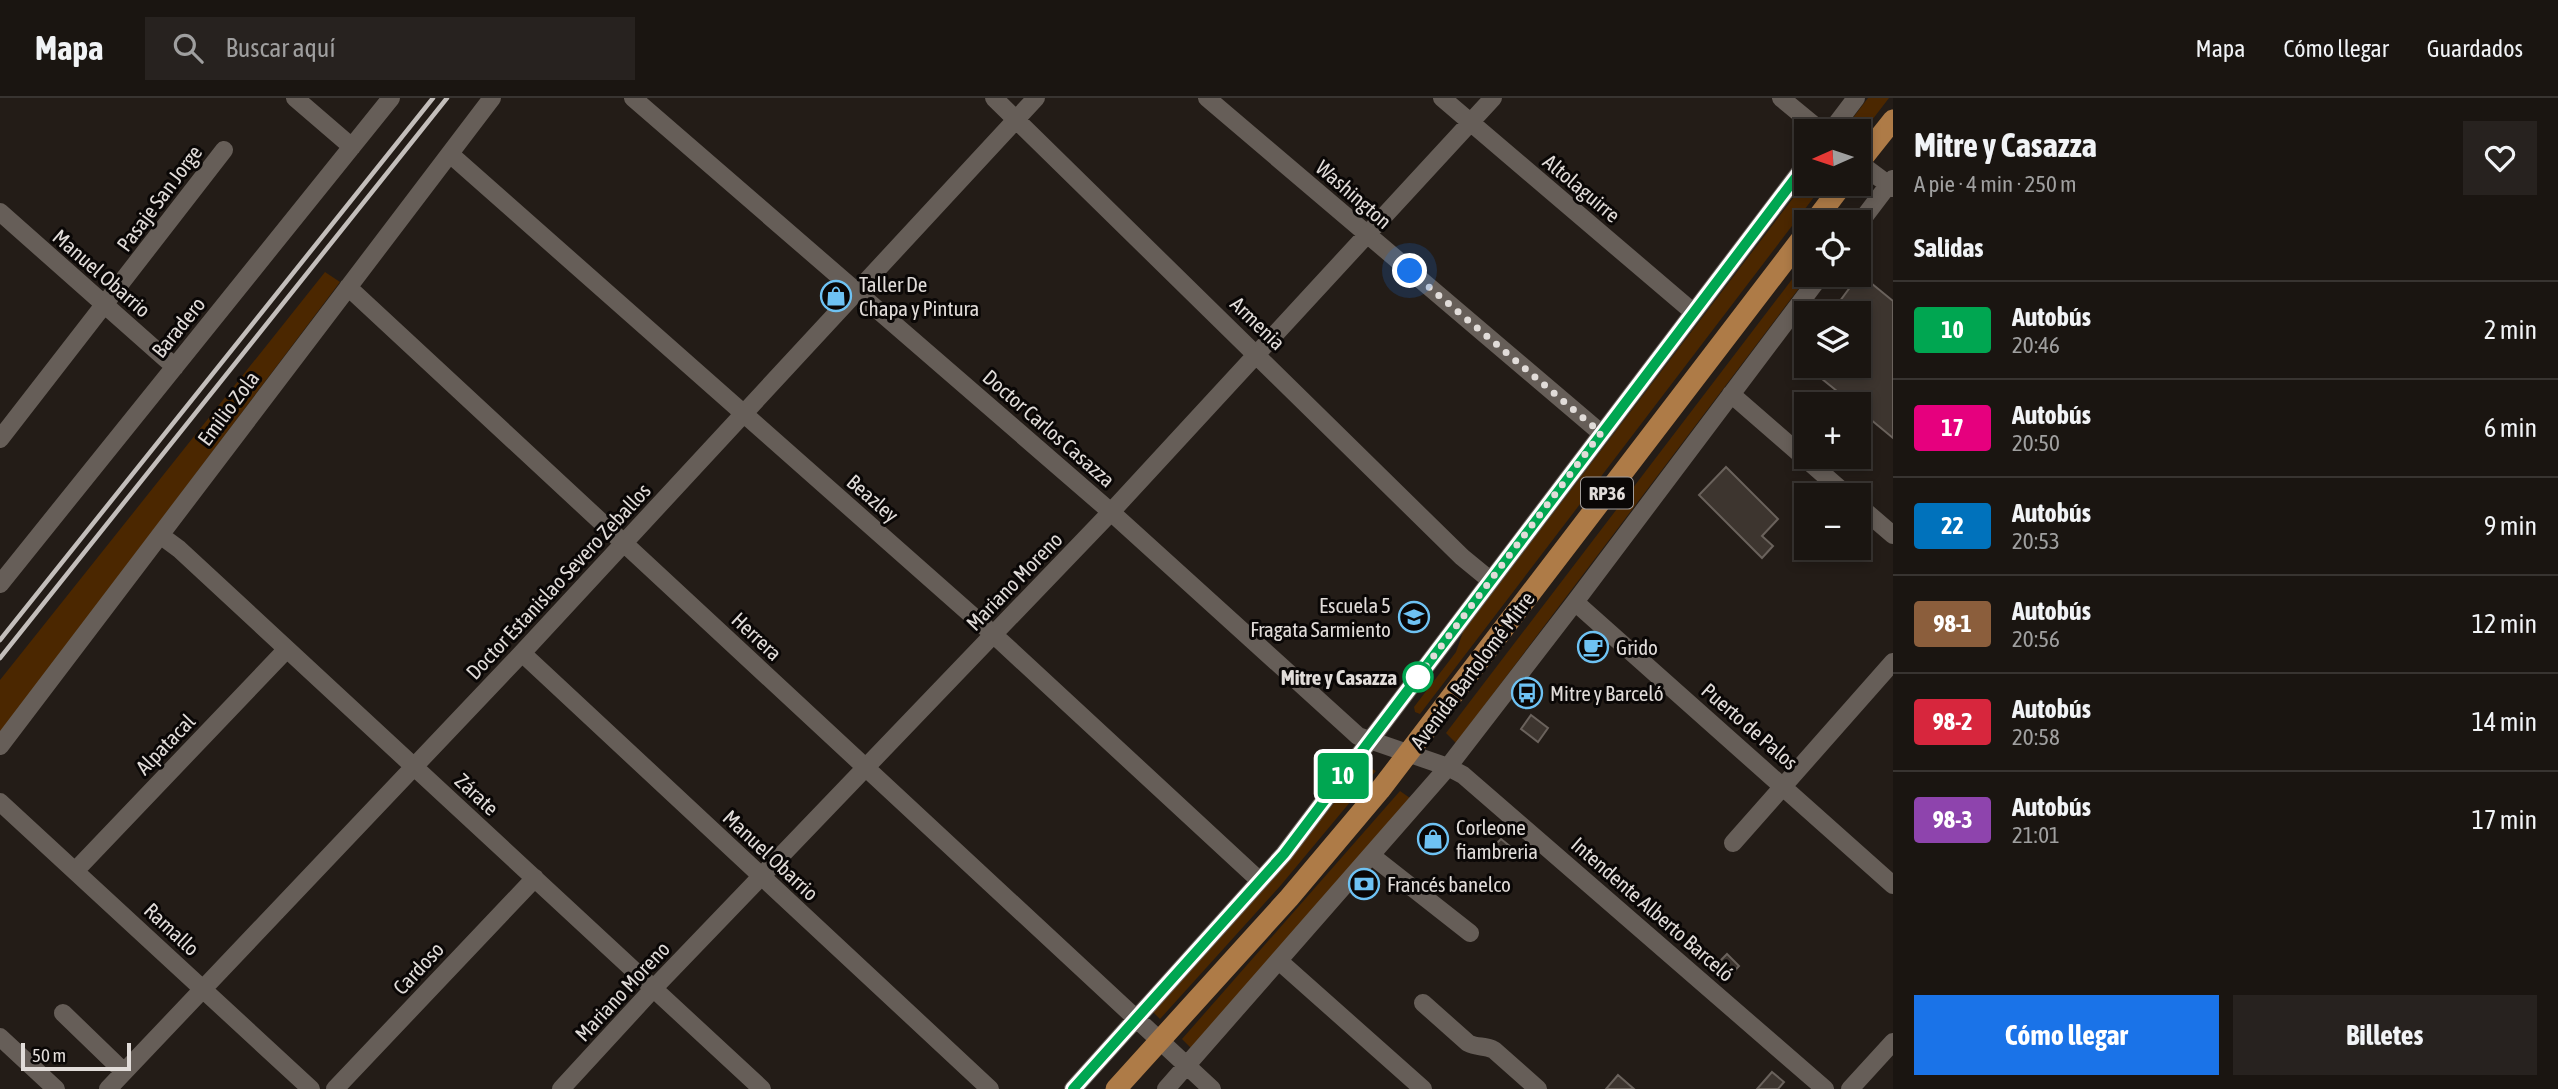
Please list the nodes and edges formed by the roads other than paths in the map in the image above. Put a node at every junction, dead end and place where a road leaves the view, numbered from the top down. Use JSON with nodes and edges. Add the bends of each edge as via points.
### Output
{"nodes":[{"id":1,"x":295,"y":98,"type":"edge"},
{"id":2,"x":391,"y":98,"type":"edge"},
{"id":3,"x":492,"y":98,"type":"edge"},
{"id":4,"x":633,"y":98,"type":"edge"},
{"id":5,"x":993,"y":98,"type":"edge"},
{"id":6,"x":1036,"y":98,"type":"edge"},
{"id":7,"x":1207,"y":98,"type":"edge"},
{"id":8,"x":1442,"y":98,"type":"edge"},
{"id":9,"x":1493,"y":98,"type":"edge"},
{"id":10,"x":1781,"y":98,"type":"edge"},
{"id":11,"x":1856,"y":98,"type":"edge"},
{"id":12,"x":1016,"y":119,"type":"junction"},
{"id":13,"x":1806,"y":119,"type":"edge"},
{"id":14,"x":1840,"y":119,"type":"edge"},
{"id":15,"x":1893,"y":120,"type":"edge"},
{"id":16,"x":1470,"y":122,"type":"junction"},
{"id":17,"x":352,"y":147,"type":"junction"},
{"id":18,"x":1871,"y":148,"type":"edge"},
{"id":19,"x":224,"y":150,"type":"dead end"},
{"id":20,"x":450,"y":153,"type":"junction"},
{"id":21,"x":1871,"y":171,"type":"edge"},
{"id":22,"x":1794,"y":180,"type":"edge"},
{"id":23,"x":1892,"y":184,"type":"edge"},
{"id":24,"x":1834,"y":196,"type":"edge"},
{"id":25,"x":1823,"y":210,"type":"edge"},
{"id":26,"x":1870,"y":210,"type":"edge"},
{"id":27,"x":0,"y":212,"type":"edge"},
{"id":28,"x":1367,"y":235,"type":"junction"},
{"id":29,"x":1794,"y":249,"type":"edge"},
{"id":30,"x":348,"y":287,"type":"junction"},
{"id":31,"x":1812,"y":287,"type":"edge"},
{"id":32,"x":857,"y":293,"type":"junction"},
{"id":33,"x":105,"y":306,"type":"junction"},
{"id":34,"x":1693,"y":312,"type":"junction"},
{"id":35,"x":1257,"y":353,"type":"junction"},
{"id":36,"x":175,"y":367,"type":"junction"},
{"id":37,"x":1731,"y":394,"type":"junction"},
{"id":38,"x":745,"y":415,"type":"junction"},
{"id":39,"x":1601,"y":433,"type":"junction"},
{"id":40,"x":0,"y":439,"type":"edge"},
{"id":41,"x":1833,"y":483,"type":"edge"},
{"id":42,"x":1111,"y":512,"type":"junction"},
{"id":43,"x":1871,"y":516,"type":"edge"},
{"id":44,"x":160,"y":535,"type":"junction"},
{"id":45,"x":1893,"y":535,"type":"edge"},
{"id":46,"x":623,"y":542,"type":"junction"},
{"id":47,"x":6,"y":566,"type":"edge"},
{"id":48,"x":1490,"y":580,"type":"junction"},
{"id":49,"x":0,"y":584,"type":"edge"},
{"id":50,"x":1575,"y":603,"type":"junction"},
{"id":51,"x":993,"y":634,"type":"junction"},
{"id":52,"x":286,"y":650,"type":"junction"},
{"id":53,"x":522,"y":653,"type":"junction"},
{"id":54,"x":1893,"y":662,"type":"edge"},
{"id":55,"x":1370,"y":742,"type":"junction"},
{"id":56,"x":0,"y":746,"type":"edge"},
{"id":57,"x":1408,"y":754,"type":"junction"},
{"id":58,"x":415,"y":767,"type":"junction"},
{"id":59,"x":1448,"y":767,"type":"junction"},
{"id":60,"x":866,"y":768,"type":"junction"},
{"id":61,"x":1783,"y":785,"type":"junction"},
{"id":62,"x":0,"y":802,"type":"edge"},
{"id":63,"x":1733,"y":843,"type":"dead end"},
{"id":64,"x":1372,"y":856,"type":"junction"},
{"id":65,"x":76,"y":870,"type":"junction"},
{"id":66,"x":535,"y":878,"type":"junction"},
{"id":67,"x":761,"y":878,"type":"junction"},
{"id":68,"x":1260,"y":881,"type":"junction"},
{"id":69,"x":1893,"y":885,"type":"edge"},
{"id":70,"x":1470,"y":933,"type":"dead end"},
{"id":71,"x":1279,"y":961,"type":"junction"},
{"id":72,"x":202,"y":989,"type":"junction"},
{"id":73,"x":653,"y":989,"type":"junction"},
{"id":74,"x":1423,"y":1003,"type":"dead end"},
{"id":75,"x":63,"y":1013,"type":"dead end"},
{"id":76,"x":1135,"y":1018,"type":"junction"},
{"id":77,"x":0,"y":1037,"type":"edge"},
{"id":78,"x":1160,"y":1041,"type":"junction"},
{"id":79,"x":1893,"y":1042,"type":"edge"},
{"id":80,"x":1186,"y":1067,"type":"junction"},
{"id":81,"x":124,"y":1072,"type":"junction"},
{"id":82,"x":56,"y":1089,"type":"edge"},
{"id":83,"x":108,"y":1089,"type":"edge"},
{"id":84,"x":311,"y":1089,"type":"edge"},
{"id":85,"x":335,"y":1089,"type":"edge"},
{"id":86,"x":561,"y":1089,"type":"edge"},
{"id":87,"x":762,"y":1089,"type":"edge"},
{"id":88,"x":990,"y":1089,"type":"edge"},
{"id":89,"x":1073,"y":1089,"type":"edge"},
{"id":90,"x":1116,"y":1089,"type":"edge"},
{"id":91,"x":1166,"y":1089,"type":"edge"},
{"id":92,"x":1212,"y":1089,"type":"edge"},
{"id":93,"x":1423,"y":1089,"type":"edge"},
{"id":94,"x":1538,"y":1089,"type":"edge"},
{"id":95,"x":1825,"y":1089,"type":"edge"},
{"id":96,"x":1850,"y":1089,"type":"edge"}],
"edges":[{"from":1,"to":17,"type":"street"},
{"from":2,"to":17,"type":"street","name":"Baradero"},
{"from":3,"to":20,"type":"street","name":"Emilio Zola"},
{"from":4,"to":32,"type":"street","name":"Doctor Carlos Casazza"},
{"from":5,"to":12,"type":"street","name":"Armenia"},
{"from":6,"to":12,"type":"street","name":"Doctor Estanislao Severo Zeballos"},
{"from":7,"to":28,"type":"street","name":"Washington"},
{"from":8,"to":16,"type":"street","name":"Altolaguirre"},
{"from":9,"to":16,"type":"street","name":"Mariano Moreno"},
{"from":10,"to":13,"type":"street"},
{"from":11,"to":14,"type":"street"},
{"from":12,"to":32,"type":"street","name":"Doctor Estanislao Severo Zeballos"},
{"from":12,"to":35,"type":"street","name":"Armenia"},
{"from":15,"to":18,"type":"main road"},
{"from":16,"to":28,"type":"street","name":"Mariano Moreno"},
{"from":16,"to":34,"type":"street","name":"Altolaguirre"},
{"from":17,"to":36,"type":"street","name":"Baradero"},
{"from":19,"to":33,"type":"street","name":"Pasaje San Jorge"},
{"from":20,"to":30,"type":"street","name":"Emilio Zola"},
{"from":20,"to":38,"type":"street","name":"Beazley"},
{"from":21,"to":23,"type":"street"},
{"from":22,"to":34,"type":"street","name":"Avenida Bartolomé Mitre"},
{"from":23,"to":26,"type":"street"},
{"from":24,"to":25,"type":"main road"},
{"from":27,"to":33,"type":"street","name":"Manuel Obarrio"},
{"from":28,"to":35,"type":"street","name":"Mariano Moreno"},
{"from":28,"to":39,"type":"street","name":"Washington"},
{"from":29,"to":57,"type":"main road","name":"Avenida Bartolomé Mitre","number":"RP36"},
{"from":30,"to":44,"type":"street","name":"Emilio Zola"},
{"from":30,"to":46,"type":"street","name":"Herrera"},
{"from":31,"to":37,"type":"street","name":"Avenida Bartolomé Mitre"},
{"from":32,"to":38,"type":"street","name":"Doctor Estanislao Severo Zeballos"},
{"from":32,"to":42,"type":"street","name":"Doctor Carlos Casazza"},
{"from":33,"to":36,"type":"street","name":"Manuel Obarrio"},
{"from":33,"to":40,"type":"street","name":"Pasaje San Jorge"},
{"from":34,"to":39,"type":"street","name":"Avenida Bartolomé Mitre"},
{"from":35,"to":42,"type":"street","name":"Mariano Moreno"},
{"from":35,"to":48,"type":"street","name":"Armenia"},
{"from":36,"to":47,"type":"street","name":"Baradero"},
{"from":37,"to":41,"type":"street"},
{"from":37,"to":50,"type":"street","name":"Avenida Bartolomé Mitre"},
{"from":38,"to":46,"type":"street","name":"Doctor Estanislao Severo Zeballos"},
{"from":38,"to":51,"type":"street","name":"Beazley"},
{"from":39,"to":48,"type":"street","name":"Avenida Bartolomé Mitre"},
{"from":42,"to":51,"type":"street","name":"Mariano Moreno"},
{"from":42,"to":55,"type":"street","name":"Doctor Carlos Casazza"},
{"from":43,"to":45,"type":"street"},
{"from":44,"to":52,"type":"street","name":"Zárate"},
{"from":44,"to":56,"type":"street","name":"Emilio Zola"},
{"from":46,"to":53,"type":"street","name":"Doctor Estanislao Severo Zeballos"},
{"from":46,"to":60,"type":"street","name":"Herrera"},
{"from":47,"to":49,"type":"street","name":"Baradero"},
{"from":48,"to":55,"type":"street","name":"Avenida Bartolomé Mitre"},
{"from":50,"to":59,"type":"street","name":"Avenida Bartolomé Mitre"},
{"from":50,"to":61,"type":"street","name":"Puerto de Palos"},
{"from":51,"to":60,"type":"street","name":"Mariano Moreno"},
{"from":51,"to":68,"type":"street","name":"Beazley"},
{"from":52,"to":58,"type":"street","name":"Zárate"},
{"from":52,"to":65,"type":"street","name":"Alpatacal"},
{"from":53,"to":58,"type":"street","name":"Doctor Estanislao Severo Zeballos"},
{"from":53,"to":67,"type":"street","name":"Manuel Obarrio"},
{"from":54,"to":61,"type":"street"},
{"from":55,"to":57,"type":"street","name":"Doctor Carlos Casazza"},
{"from":55,"to":68,"type":"street","name":"Avenida Bartolomé Mitre"},
{"from":57,"to":59,"type":"street","name":"Doctor Carlos Casazza"},
{"from":57,"to":78,"type":"main road","name":"Avenida Bartolomé Mitre","number":"RP36","via":[[1297,888]]},
{"from":58,"to":66,"type":"street","name":"Zárate"},
{"from":58,"to":72,"type":"street","name":"Doctor Estanislao Severo Zeballos"},
{"from":59,"to":64,"type":"street","name":"Avenida Bartolomé Mitre"},
{"from":59,"to":95,"type":"street","name":"Intendente Alberto Barceló","via":[[1463,775]]},
{"from":60,"to":67,"type":"street","name":"Mariano Moreno"},
{"from":60,"to":76,"type":"street","name":"Herrera"},
{"from":61,"to":63,"type":"street"},
{"from":61,"to":69,"type":"street","name":"Puerto de Palos"},
{"from":62,"to":65,"type":"street","name":"Ramallo"},
{"from":64,"to":70,"type":"street"},
{"from":64,"to":71,"type":"street","name":"Avenida Bartolomé Mitre"},
{"from":65,"to":72,"type":"street","name":"Ramallo"},
{"from":66,"to":73,"type":"street","name":"Zárate"},
{"from":66,"to":85,"type":"street","name":"Cardoso"},
{"from":67,"to":73,"type":"street","name":"Mariano Moreno"},
{"from":67,"to":88,"type":"street","name":"Manuel Obarrio"},
{"from":68,"to":76,"type":"street","name":"Avenida Bartolomé Mitre"},
{"from":71,"to":80,"type":"street","name":"Avenida Bartolomé Mitre"},
{"from":71,"to":93,"type":"street"},
{"from":72,"to":81,"type":"street","name":"Doctor Estanislao Severo Zeballos"},
{"from":72,"to":84,"type":"street","name":"Ramallo"},
{"from":73,"to":86,"type":"street","name":"Mariano Moreno"},
{"from":73,"to":87,"type":"street","name":"Zárate"},
{"from":74,"to":94,"type":"street","via":[[1468,1043],[1494,1050]]},
{"from":75,"to":81,"type":"street"},
{"from":76,"to":78,"type":"street","name":"Herrera"},
{"from":76,"to":89,"type":"street","name":"Avenida Bartolomé Mitre"},
{"from":77,"to":82,"type":"street"},
{"from":78,"to":80,"type":"street","name":"Herrera"},
{"from":78,"to":90,"type":"main road","name":"Avenida Bartolomé Mitre","number":"RP36"},
{"from":79,"to":96,"type":"street"},
{"from":80,"to":91,"type":"street","name":"Avenida Bartolomé Mitre"},
{"from":80,"to":92,"type":"street","name":"Herrera"},
{"from":81,"to":83,"type":"street","name":"Doctor Estanislao Severo Zeballos"}]}
